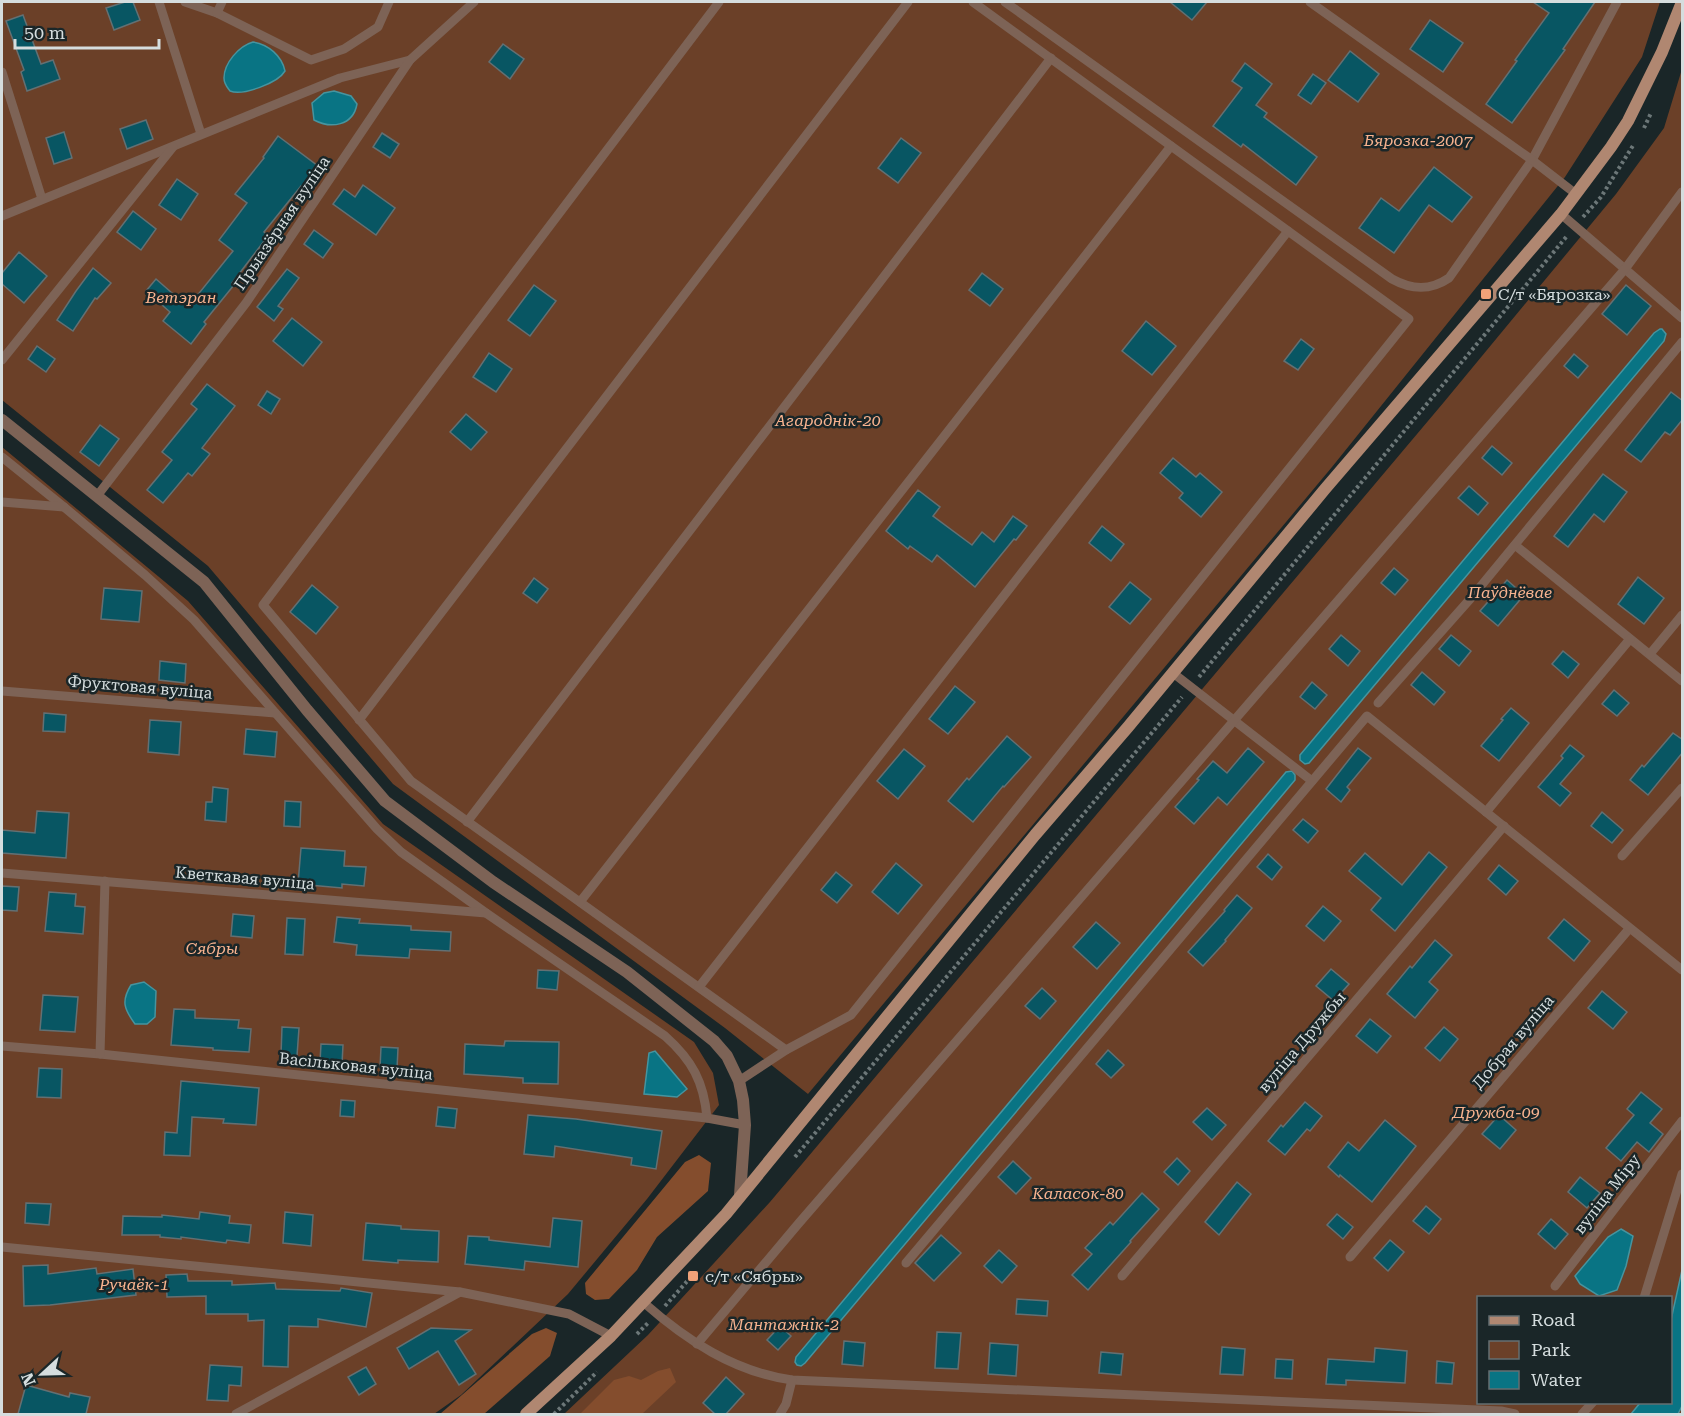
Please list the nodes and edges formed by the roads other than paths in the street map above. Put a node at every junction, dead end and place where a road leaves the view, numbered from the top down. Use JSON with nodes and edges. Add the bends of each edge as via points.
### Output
{"nodes":[{"id":1,"x":159,"y":2,"type":"edge"},
{"id":2,"x":185,"y":2,"type":"edge"},
{"id":3,"x":222,"y":2,"type":"edge"},
{"id":4,"x":389,"y":2,"type":"edge"},
{"id":5,"x":474,"y":2,"type":"edge"},
{"id":6,"x":719,"y":2,"type":"edge"},
{"id":7,"x":908,"y":2,"type":"edge"},
{"id":8,"x":973,"y":2,"type":"edge"},
{"id":9,"x":1005,"y":2,"type":"edge"},
{"id":10,"x":1310,"y":2,"type":"edge"},
{"id":11,"x":1617,"y":2,"type":"edge"},
{"id":12,"x":1682,"y":2,"type":"edge"},
{"id":13,"x":217,"y":14,"type":"junction"},
{"id":14,"x":1051,"y":58,"type":"junction"},
{"id":15,"x":410,"y":60,"type":"junction"},
{"id":16,"x":2,"y":72,"type":"edge"},
{"id":17,"x":201,"y":134,"type":"junction"},
{"id":18,"x":175,"y":145,"type":"junction"},
{"id":19,"x":1171,"y":146,"type":"junction"},
{"id":20,"x":1532,"y":160,"type":"junction"},
{"id":21,"x":1682,"y":191,"type":"edge"},
{"id":22,"x":1576,"y":194,"type":"junction"},
{"id":23,"x":42,"y":199,"type":"junction"},
{"id":24,"x":1561,"y":214,"type":"junction"},
{"id":25,"x":2,"y":216,"type":"edge"},
{"id":26,"x":1288,"y":231,"type":"junction"},
{"id":27,"x":1625,"y":269,"type":"junction"},
{"id":28,"x":1683,"y":318,"type":"edge"},
{"id":29,"x":1683,"y":342,"type":"edge"},
{"id":30,"x":2,"y":360,"type":"edge"},
{"id":31,"x":2,"y":420,"type":"edge"},
{"id":32,"x":2,"y":457,"type":"edge"},
{"id":33,"x":96,"y":496,"type":"junction"},
{"id":34,"x":2,"y":502,"type":"edge"},
{"id":35,"x":64,"y":507,"type":"junction"},
{"id":36,"x":1515,"y":545,"type":"junction"},
{"id":37,"x":1683,"y":615,"type":"edge"},
{"id":38,"x":1630,"y":639,"type":"junction"},
{"id":39,"x":1650,"y":654,"type":"junction"},
{"id":40,"x":1173,"y":673,"type":"junction"},
{"id":41,"x":1683,"y":681,"type":"edge"},
{"id":42,"x":2,"y":691,"type":"edge"},
{"id":43,"x":1378,"y":703,"type":"dead end"},
{"id":44,"x":275,"y":713,"type":"junction"},
{"id":45,"x":1235,"y":719,"type":"junction"},
{"id":46,"x":359,"y":720,"type":"junction"},
{"id":47,"x":1312,"y":781,"type":"junction"},
{"id":48,"x":1683,"y":788,"type":"edge"},
{"id":49,"x":1486,"y":812,"type":"junction"},
{"id":50,"x":467,"y":822,"type":"junction"},
{"id":51,"x":1504,"y":826,"type":"junction"},
{"id":52,"x":1622,"y":856,"type":"dead end"},
{"id":53,"x":2,"y":873,"type":"edge"},
{"id":54,"x":105,"y":881,"type":"junction"},
{"id":55,"x":580,"y":902,"type":"junction"},
{"id":56,"x":486,"y":914,"type":"junction"},
{"id":57,"x":1629,"y":928,"type":"junction"},
{"id":58,"x":1683,"y":970,"type":"edge"},
{"id":59,"x":699,"y":987,"type":"junction"},
{"id":60,"x":2,"y":1046,"type":"edge"},
{"id":61,"x":786,"y":1050,"type":"junction"},
{"id":62,"x":100,"y":1054,"type":"junction"},
{"id":63,"x":739,"y":1081,"type":"junction"},
{"id":64,"x":707,"y":1118,"type":"junction"},
{"id":65,"x":1683,"y":1121,"type":"edge"},
{"id":66,"x":745,"y":1125,"type":"junction"},
{"id":67,"x":1683,"y":1174,"type":"edge"},
{"id":68,"x":740,"y":1196,"type":"junction"},
{"id":69,"x":2,"y":1247,"type":"edge"},
{"id":70,"x":1350,"y":1257,"type":"dead end"},
{"id":71,"x":906,"y":1263,"type":"dead end"},
{"id":72,"x":1122,"y":1276,"type":"dead end"},
{"id":73,"x":1555,"y":1286,"type":"dead end"},
{"id":74,"x":460,"y":1292,"type":"junction"},
{"id":75,"x":1645,"y":1296,"type":"edge"},
{"id":76,"x":643,"y":1302,"type":"junction"},
{"id":77,"x":611,"y":1336,"type":"junction"},
{"id":78,"x":697,"y":1344,"type":"junction"},
{"id":79,"x":792,"y":1380,"type":"junction"},
{"id":80,"x":236,"y":1414,"type":"edge"},
{"id":81,"x":526,"y":1414,"type":"edge"},
{"id":82,"x":780,"y":1414,"type":"edge"},
{"id":83,"x":1515,"y":1414,"type":"edge"}],
"edges":[{"from":1,"to":17,"type":"lane"},
{"from":2,"to":13,"type":"lane"},
{"from":3,"to":13,"type":"lane"},
{"from":4,"to":13,"type":"lane","via":[[378,27],[344,49],[311,60]]},
{"from":5,"to":15,"type":"lane","name":"Прыазёрная вуліца"},
{"from":6,"to":46,"type":"lane","via":[[263,606]]},
{"from":7,"to":46,"type":"lane"},
{"from":8,"to":14,"type":"lane"},
{"from":9,"to":20,"type":"lane","via":[[1392,279],[1410,287],[1431,287],[1449,278]]},
{"from":10,"to":20,"type":"lane"},
{"from":11,"to":20,"type":"lane"},
{"from":12,"to":22,"type":"street","via":[[1628,122]]},
{"from":14,"to":19,"type":"lane"},
{"from":14,"to":50,"type":"lane"},
{"from":15,"to":17,"type":"lane","via":[[340,78]]},
{"from":15,"to":33,"type":"lane","name":"Прыазёрная вуліца","via":[[246,303]]},
{"from":16,"to":23,"type":"lane"},
{"from":17,"to":18,"type":"lane"},
{"from":18,"to":23,"type":"lane"},
{"from":18,"to":30,"type":"lane"},
{"from":19,"to":26,"type":"lane"},
{"from":19,"to":55,"type":"lane"},
{"from":20,"to":22,"type":"lane"},
{"from":21,"to":27,"type":"lane"},
{"from":22,"to":24,"type":"street"},
{"from":23,"to":25,"type":"lane"},
{"from":24,"to":27,"type":"lane"},
{"from":24,"to":40,"type":"street"},
{"from":26,"to":59,"type":"lane"},
{"from":26,"to":61,"type":"lane","via":[[1409,319],[851,1015]]},
{"from":27,"to":28,"type":"lane"},
{"from":27,"to":45,"type":"lane"},
{"from":29,"to":36,"type":"lane"},
{"from":31,"to":33,"type":"street"},
{"from":32,"to":35,"type":"lane"},
{"from":33,"to":63,"type":"street","via":[[204,582],[385,801],[493,882],[627,972],[714,1041],[727,1056]]},
{"from":34,"to":35,"type":"lane"},
{"from":35,"to":44,"type":"lane","via":[[186,613]]},
{"from":36,"to":38,"type":"lane"},
{"from":36,"to":43,"type":"lane"},
{"from":37,"to":39,"type":"lane"},
{"from":38,"to":39,"type":"lane"},
{"from":38,"to":49,"type":"lane"},
{"from":39,"to":41,"type":"lane"},
{"from":40,"to":45,"type":"lane"},
{"from":40,"to":68,"type":"street","via":[[1027,844]]},
{"from":42,"to":44,"type":"lane","name":"Фруктовая вуліца"},
{"from":44,"to":56,"type":"lane","via":[[401,852]]},
{"from":45,"to":47,"type":"lane"},
{"from":45,"to":78,"type":"lane"},
{"from":46,"to":50,"type":"lane","via":[[411,781]]},
{"from":47,"to":49,"type":"lane","via":[[1366,716]]},
{"from":47,"to":71,"type":"lane"},
{"from":48,"to":52,"type":"lane"},
{"from":49,"to":51,"type":"lane"},
{"from":50,"to":55,"type":"lane"},
{"from":51,"to":57,"type":"lane"},
{"from":51,"to":72,"type":"lane","name":"вуліца Дружбы"},
{"from":53,"to":54,"type":"lane","name":"Кветкавая вуліца"},
{"from":54,"to":56,"type":"lane","name":"Кветкавая вуліца"},
{"from":54,"to":62,"type":"lane"},
{"from":55,"to":59,"type":"lane"},
{"from":56,"to":64,"type":"lane","via":[[680,1049],[701,1083]]},
{"from":57,"to":58,"type":"lane"},
{"from":57,"to":70,"type":"lane","name":"Добрая вуліца"},
{"from":59,"to":61,"type":"lane"},
{"from":60,"to":62,"type":"lane","name":"Васільковая вуліца"},
{"from":61,"to":63,"type":"lane"},
{"from":62,"to":64,"type":"lane","name":"Васільковая вуліца"},
{"from":63,"to":66,"type":"street"},
{"from":64,"to":66,"type":"lane","name":"Васільковая вуліца"},
{"from":65,"to":73,"type":"lane","name":"вуліца Міру"},
{"from":66,"to":68,"type":"street"},
{"from":67,"to":75,"type":"lane"},
{"from":68,"to":76,"type":"street"},
{"from":69,"to":74,"type":"lane"},
{"from":74,"to":77,"type":"lane","via":[[569,1314]]},
{"from":74,"to":80,"type":"lane"},
{"from":76,"to":77,"type":"street"},
{"from":76,"to":78,"type":"lane"},
{"from":77,"to":81,"type":"street"},
{"from":78,"to":79,"type":"lane","via":[[756,1372]]},
{"from":79,"to":82,"type":"lane"},
{"from":79,"to":83,"type":"lane"}]}
